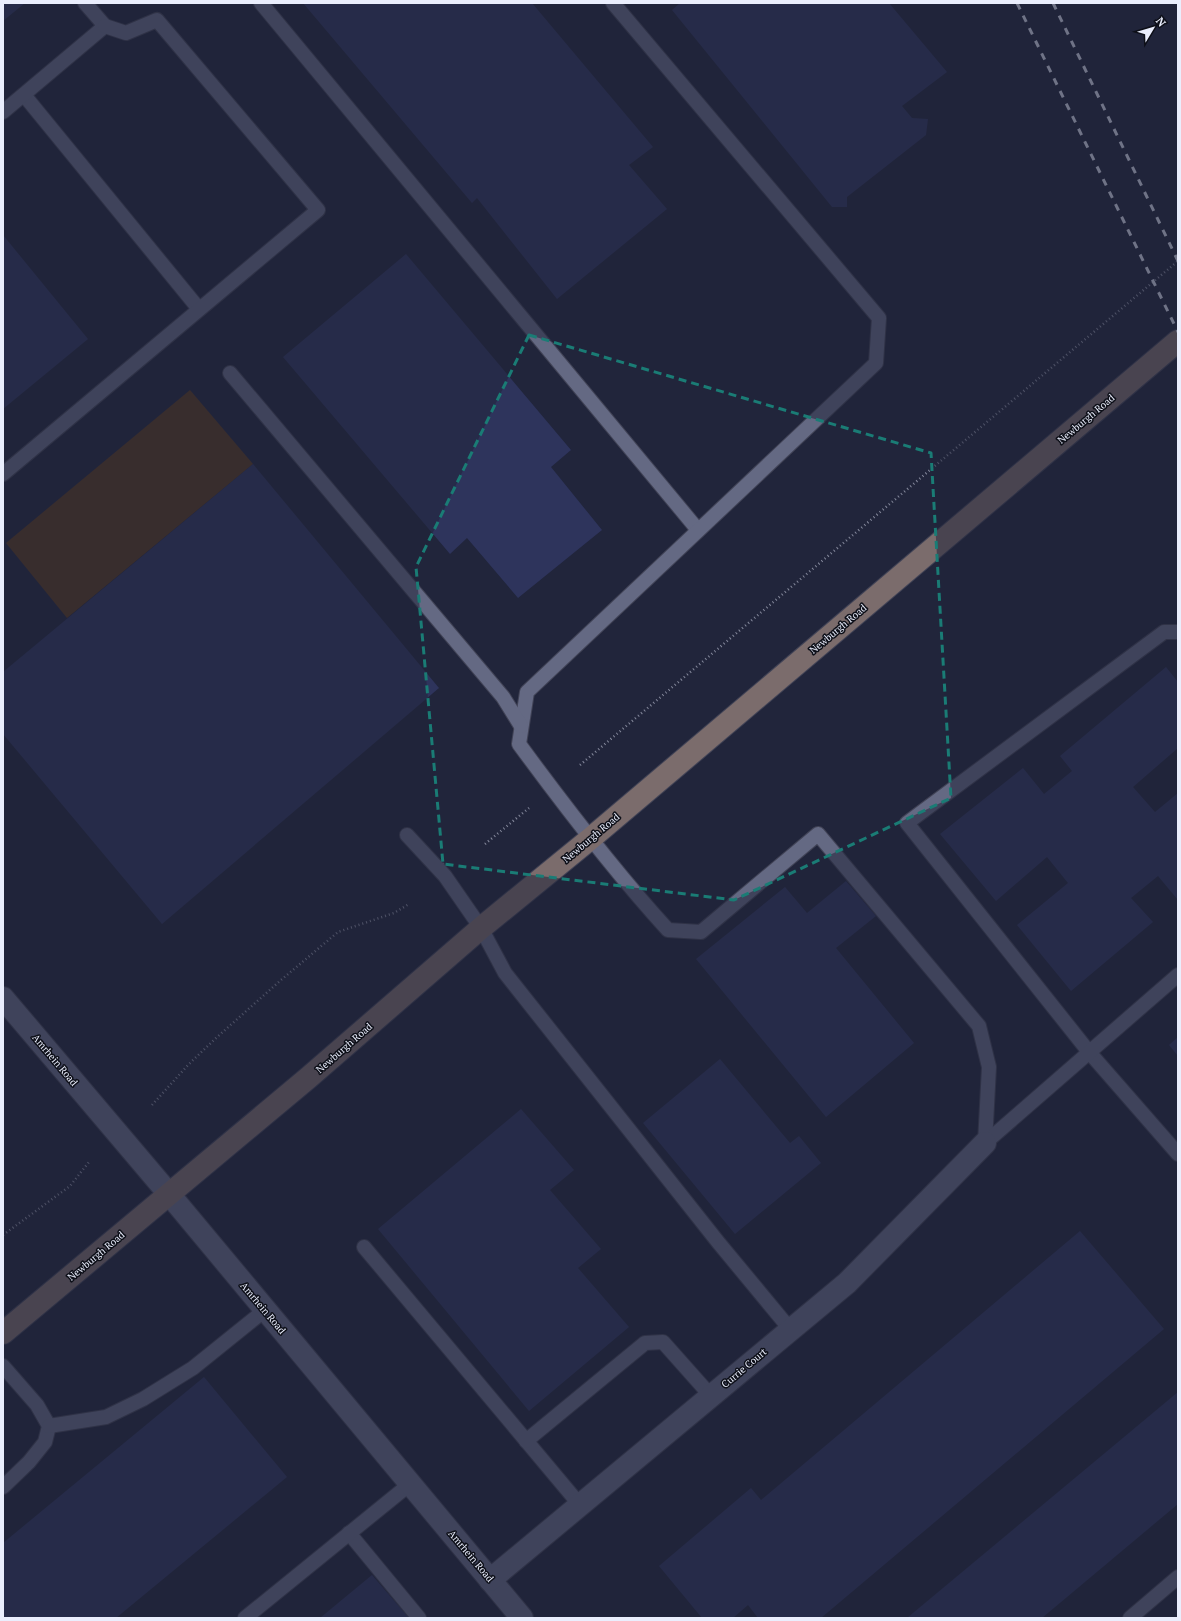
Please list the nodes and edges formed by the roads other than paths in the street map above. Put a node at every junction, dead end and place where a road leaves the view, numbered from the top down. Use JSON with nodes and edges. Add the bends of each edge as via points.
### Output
{"nodes":[{"id":1,"x":85,"y":3,"type":"edge"},
{"id":2,"x":262,"y":3,"type":"edge"},
{"id":3,"x":613,"y":3,"type":"edge"},
{"id":4,"x":105,"y":26,"type":"junction"},
{"id":5,"x":24,"y":95,"type":"junction"},
{"id":6,"x":3,"y":112,"type":"edge"},
{"id":7,"x":198,"y":309,"type":"junction"},
{"id":8,"x":1178,"y":341,"type":"edge"},
{"id":9,"x":230,"y":373,"type":"dead end"},
{"id":10,"x":3,"y":474,"type":"edge"},
{"id":11,"x":698,"y":530,"type":"junction"},
{"id":12,"x":1178,"y":632,"type":"edge"},
{"id":13,"x":521,"y":726,"type":"junction"},
{"id":14,"x":407,"y":835,"type":"dead end"},
{"id":15,"x":590,"y":839,"type":"junction"},
{"id":16,"x":481,"y":928,"type":"junction"},
{"id":17,"x":1178,"y":975,"type":"edge"},
{"id":18,"x":3,"y":998,"type":"edge"},
{"id":19,"x":1089,"y":1052,"type":"junction"},
{"id":20,"x":985,"y":1143,"type":"junction"},
{"id":21,"x":1178,"y":1154,"type":"edge"},
{"id":22,"x":169,"y":1194,"type":"junction"},
{"id":23,"x":364,"y":1247,"type":"dead end"},
{"id":24,"x":265,"y":1310,"type":"junction"},
{"id":25,"x":790,"y":1329,"type":"junction"},
{"id":26,"x":3,"y":1333,"type":"edge"},
{"id":27,"x":3,"y":1366,"type":"edge"},
{"id":28,"x":711,"y":1396,"type":"junction"},
{"id":29,"x":49,"y":1426,"type":"junction"},
{"id":30,"x":526,"y":1441,"type":"junction"},
{"id":31,"x":410,"y":1484,"type":"junction"},
{"id":32,"x":3,"y":1487,"type":"edge"},
{"id":33,"x":580,"y":1505,"type":"junction"},
{"id":34,"x":349,"y":1533,"type":"junction"},
{"id":35,"x":1178,"y":1577,"type":"edge"},
{"id":36,"x":490,"y":1580,"type":"junction"},
{"id":37,"x":245,"y":1618,"type":"edge"},
{"id":38,"x":419,"y":1618,"type":"edge"},
{"id":39,"x":522,"y":1618,"type":"edge"},
{"id":40,"x":1130,"y":1618,"type":"edge"}],
"edges":[{"from":1,"to":4,"type":"lane"},
{"from":2,"to":11,"type":"lane"},
{"from":3,"to":11,"type":"lane","via":[[879,318],[876,362]]},
{"from":4,"to":5,"type":"lane"},
{"from":4,"to":7,"type":"lane","via":[[126,33],[157,20],[318,210]]},
{"from":5,"to":6,"type":"lane"},
{"from":5,"to":7,"type":"lane"},
{"from":7,"to":10,"type":"lane"},
{"from":8,"to":15,"type":"main road","name":"Newburgh Road"},
{"from":9,"to":13,"type":"lane","via":[[503,697]]},
{"from":11,"to":13,"type":"lane","via":[[527,692]]},
{"from":12,"to":19,"type":"lane","via":[[1164,632],[906,823]]},
{"from":13,"to":15,"type":"lane","via":[[519,744]]},
{"from":14,"to":16,"type":"lane","via":[[445,876]]},
{"from":15,"to":16,"type":"main road","name":"Newburgh Road"},
{"from":15,"to":20,"type":"lane","via":[[668,930],[701,932],[818,834],[979,1026],[989,1067]]},
{"from":16,"to":22,"type":"main road","name":"Newburgh Road","via":[[326,1063]]},
{"from":16,"to":25,"type":"lane","via":[[505,973]]},
{"from":17,"to":19,"type":"lane"},
{"from":18,"to":22,"type":"street","name":"Amrhein Road"},
{"from":19,"to":20,"type":"lane"},
{"from":19,"to":21,"type":"lane"},
{"from":20,"to":25,"type":"street","name":"Currie Court","via":[[847,1283]]},
{"from":22,"to":24,"type":"street","name":"Amrhein Road"},
{"from":22,"to":26,"type":"main road","name":"Newburgh Road"},
{"from":23,"to":30,"type":"lane"},
{"from":24,"to":29,"type":"lane","via":[[193,1368],[143,1400],[106,1417]]},
{"from":24,"to":31,"type":"street","name":"Amrhein Road"},
{"from":25,"to":28,"type":"street","name":"Currie Court"},
{"from":27,"to":29,"type":"lane","via":[[37,1405]]},
{"from":28,"to":30,"type":"lane","via":[[663,1342],[645,1343]]},
{"from":28,"to":33,"type":"street","name":"Currie Court"},
{"from":29,"to":32,"type":"lane","via":[[44,1442],[29,1462]]},
{"from":30,"to":33,"type":"lane"},
{"from":31,"to":34,"type":"lane"},
{"from":31,"to":36,"type":"street","name":"Amrhein Road"},
{"from":33,"to":36,"type":"street","name":"Currie Court"},
{"from":34,"to":37,"type":"lane"},
{"from":34,"to":38,"type":"lane"},
{"from":35,"to":40,"type":"lane"},
{"from":36,"to":39,"type":"street","name":"Amrhein Road"}]}
